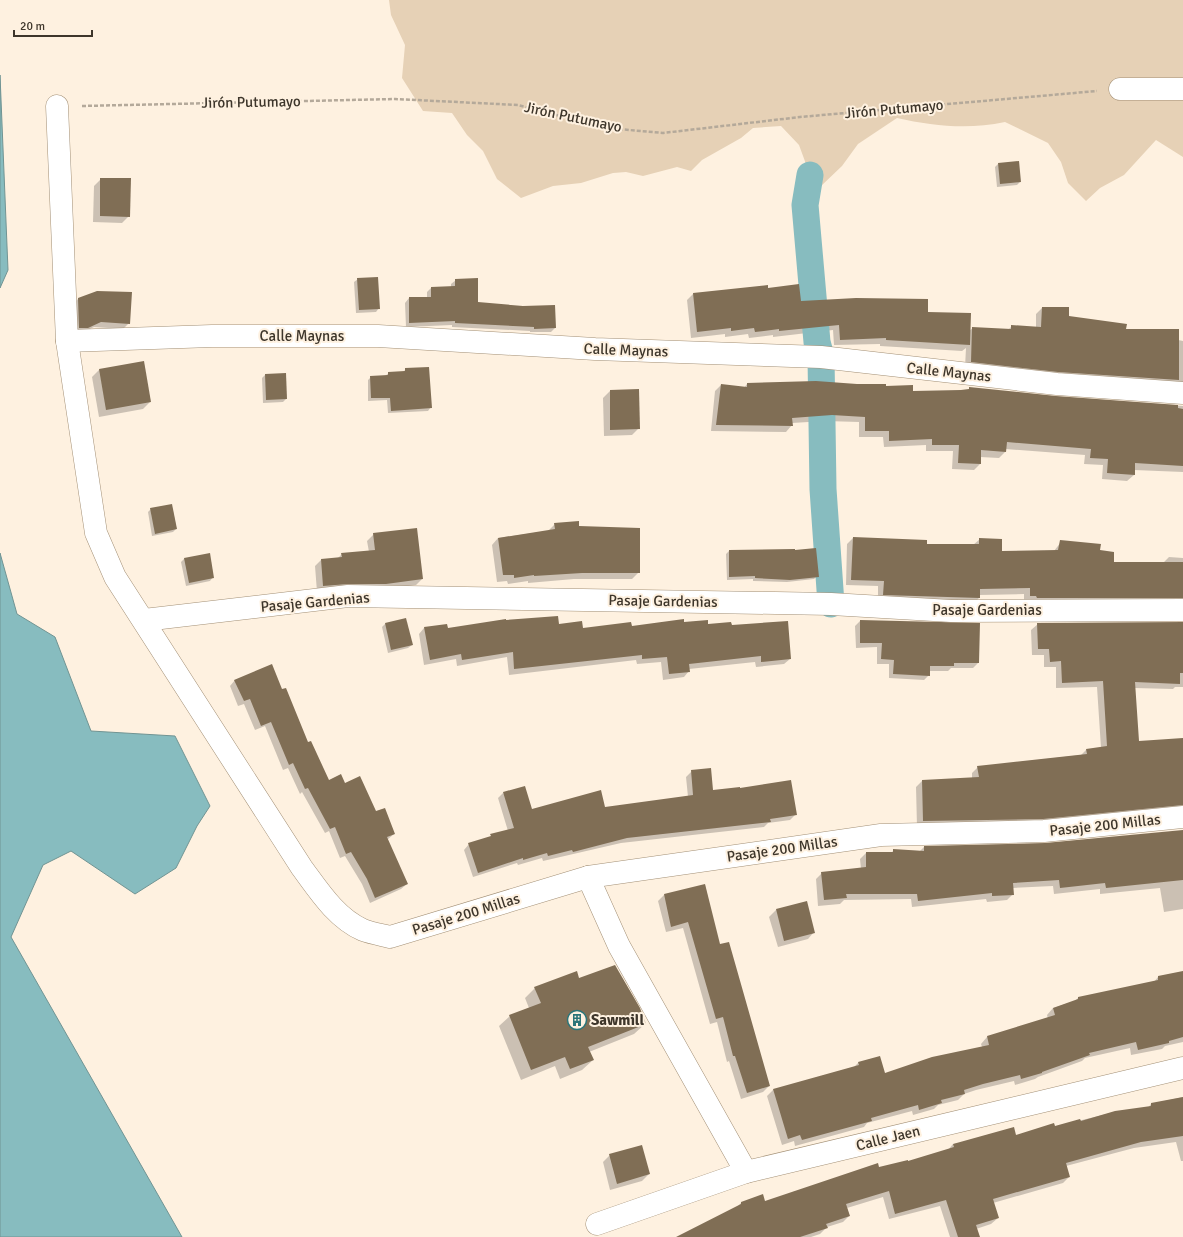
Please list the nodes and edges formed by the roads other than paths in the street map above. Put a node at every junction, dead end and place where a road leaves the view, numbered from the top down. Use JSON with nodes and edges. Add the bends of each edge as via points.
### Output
{"nodes":[{"id":1,"x":1120,"y":89,"type":"road end"},
{"id":2,"x":1183,"y":90,"type":"edge"},
{"id":3,"x":57,"y":106,"type":"road end"},
{"id":4,"x":67,"y":341,"type":"junction"},
{"id":5,"x":1183,"y":394,"type":"edge"},
{"id":6,"x":1183,"y":610,"type":"edge"},
{"id":7,"x":144,"y":620,"type":"junction"},
{"id":8,"x":1183,"y":817,"type":"edge"},
{"id":9,"x":588,"y":877,"type":"junction"},
{"id":10,"x":1183,"y":1068,"type":"edge"},
{"id":11,"x":746,"y":1172,"type":"junction"},
{"id":12,"x":597,"y":1224,"type":"dead end"}],
"edges":[{"from":1,"to":2,"type":"street"},
{"from":3,"to":4,"type":"street"},
{"from":4,"to":5,"type":"street","name":"Calle Maynas","via":[[212,336],[378,336],[595,349],[821,357],[1057,384]]},
{"from":4,"to":7,"type":"street","via":[[96,533],[115,577]]},
{"from":6,"to":7,"type":"street","name":"Pasaje Gardenias","via":[[951,611],[824,604],[348,596]]},
{"from":7,"to":9,"type":"street","name":"Pasaje 200 Millas","via":[[302,868],[328,903],[363,930],[390,937]]},
{"from":8,"to":9,"type":"street","name":"Pasaje 200 Millas","via":[[1044,831],[881,835]]},
{"from":9,"to":11,"type":"street","via":[[619,946]]},
{"from":10,"to":11,"type":"street","name":"Calle Jaen"},
{"from":11,"to":12,"type":"street","name":"Calle Jaen"}]}
